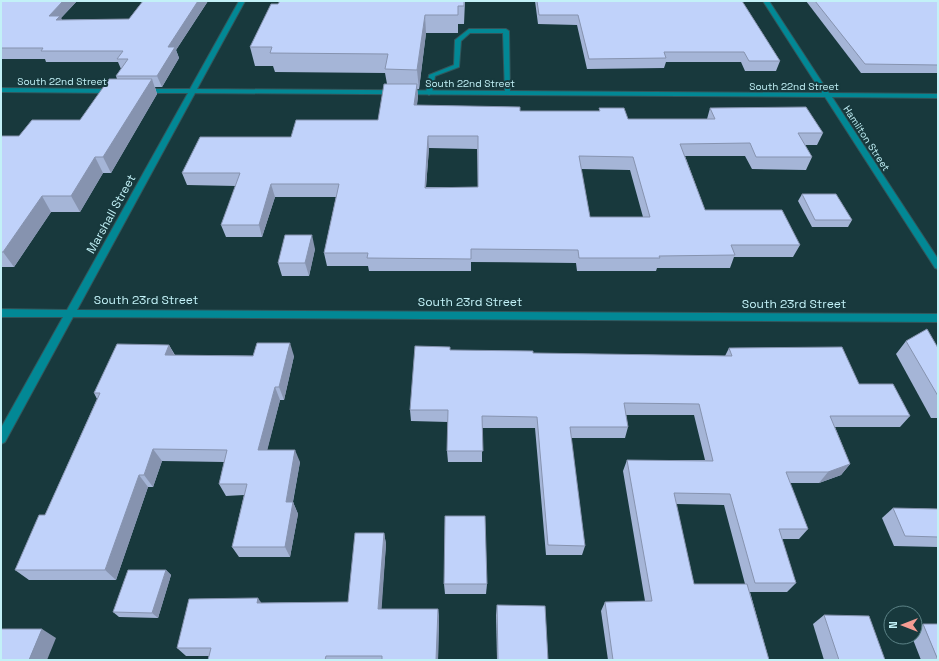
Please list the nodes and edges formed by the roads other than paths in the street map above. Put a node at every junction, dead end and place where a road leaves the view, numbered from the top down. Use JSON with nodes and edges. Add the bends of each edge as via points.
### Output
{"nodes":[{"id":1,"x":242,"y":1,"type":"edge"},
{"id":2,"x":766,"y":1,"type":"edge"},
{"id":3,"x":1,"y":90,"type":"edge"},
{"id":4,"x":119,"y":91,"type":"edge"},
{"id":5,"x":134,"y":91,"type":"edge"},
{"id":6,"x":193,"y":91,"type":"junction"},
{"id":7,"x":430,"y":93,"type":"junction"},
{"id":8,"x":508,"y":94,"type":"junction"},
{"id":9,"x":828,"y":96,"type":"junction"},
{"id":10,"x":938,"y":96,"type":"edge"},
{"id":11,"x":938,"y":266,"type":"edge"},
{"id":12,"x":1,"y":313,"type":"edge"},
{"id":13,"x":70,"y":313,"type":"junction"},
{"id":14,"x":938,"y":318,"type":"edge"},
{"id":15,"x":1,"y":438,"type":"edge"}],
"edges":[{"from":1,"to":6,"type":"street","name":"Marshall Street"},
{"from":2,"to":9,"type":"street","name":"Hamilton Street"},
{"from":3,"to":4,"type":"street","name":"South 22nd Street"},
{"from":5,"to":6,"type":"street","name":"South 22nd Street"},
{"from":6,"to":7,"type":"street","name":"South 22nd Street"},
{"from":6,"to":13,"type":"street","name":"Marshall Street"},
{"from":7,"to":8,"type":"street","name":"South 22nd Street"},
{"from":7,"to":8,"type":"street","via":[[432,75],[457,66],[458,40],[469,31],[506,31]]},
{"from":8,"to":9,"type":"street","name":"South 22nd Street"},
{"from":9,"to":10,"type":"street","name":"South 22nd Street"},
{"from":9,"to":11,"type":"street","name":"Hamilton Street"},
{"from":12,"to":13,"type":"street","name":"South 23rd Street"},
{"from":13,"to":14,"type":"street","name":"South 23rd Street"},
{"from":13,"to":15,"type":"street","name":"Marshall Street"}]}
